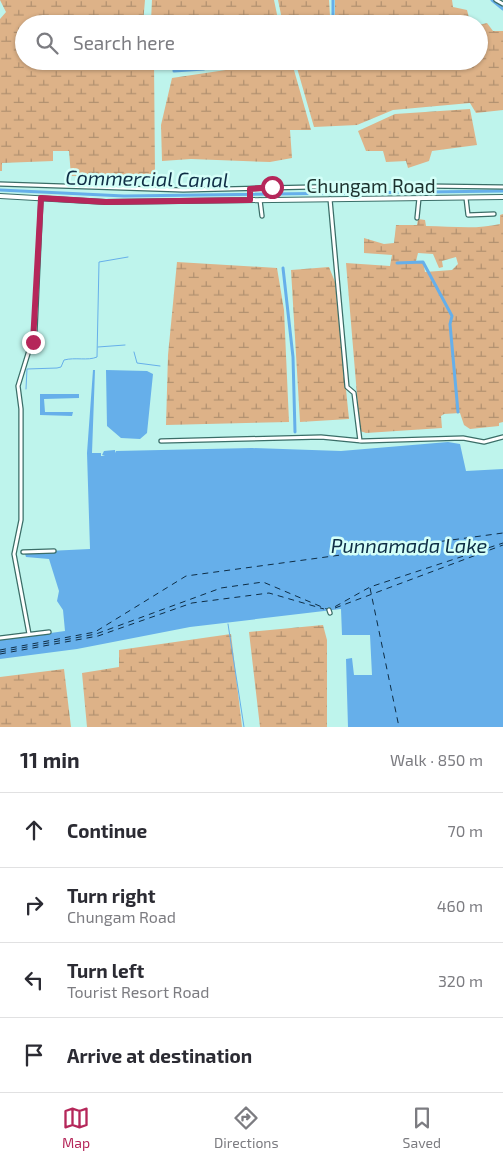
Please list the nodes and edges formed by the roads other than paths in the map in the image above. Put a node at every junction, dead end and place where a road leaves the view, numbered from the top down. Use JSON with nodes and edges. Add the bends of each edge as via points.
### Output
{"nodes":[{"id":1,"x":496,"y":0,"type":"edge"},
{"id":2,"x":503,"y":4,"type":"edge"},
{"id":3,"x":0,"y":184,"type":"edge"},
{"id":4,"x":357,"y":186,"type":"dead end"},
{"id":5,"x":428,"y":186,"type":"dead end"},
{"id":6,"x":503,"y":187,"type":"edge"},
{"id":7,"x":250,"y":190,"type":"junction"},
{"id":8,"x":0,"y":196,"type":"edge"},
{"id":9,"x":503,"y":197,"type":"edge"},
{"id":10,"x":41,"y":198,"type":"junction"},
{"id":11,"x":330,"y":198,"type":"junction"},
{"id":12,"x":419,"y":198,"type":"junction"},
{"id":13,"x":466,"y":198,"type":"junction"},
{"id":14,"x":250,"y":199,"type":"junction"},
{"id":15,"x":260,"y":200,"type":"junction"},
{"id":16,"x":494,"y":214,"type":"dead end"},
{"id":17,"x":262,"y":216,"type":"dead end"},
{"id":18,"x":417,"y":218,"type":"dead end"},
{"id":19,"x":503,"y":438,"type":"edge"},
{"id":20,"x":162,"y":440,"type":"dead end"},
{"id":21,"x":360,"y":441,"type":"junction"},
{"id":22,"x":54,"y":550,"type":"dead end"},
{"id":23,"x":23,"y":552,"type":"dead end"},
{"id":24,"x":49,"y":632,"type":"dead end"},
{"id":25,"x":30,"y":634,"type":"junction"},
{"id":26,"x":0,"y":638,"type":"edge"}],
"edges":[{"from":1,"to":2,"type":"street"},
{"from":3,"to":7,"type":"street"},
{"from":4,"to":7,"type":"street"},
{"from":5,"to":6,"type":"street"},
{"from":7,"to":14,"type":"street"},
{"from":8,"to":10,"type":"main road","name":"Chungam Road"},
{"from":9,"to":13,"type":"main road","name":"Chungam Road"},
{"from":10,"to":14,"type":"main road","name":"Chungam Road","via":[[106,202]]},
{"from":10,"to":25,"type":"street","via":[[35,332],[18,386],[21,520],[14,552]]},
{"from":11,"to":12,"type":"main road","name":"Chungam Road"},
{"from":11,"to":15,"type":"main road","name":"Chungam Road"},
{"from":11,"to":21,"type":"street","via":[[347,387],[354,393]]},
{"from":12,"to":13,"type":"main road","name":"Chungam Road"},
{"from":12,"to":18,"type":"street"},
{"from":13,"to":16,"type":"street","via":[[468,215]]},
{"from":14,"to":15,"type":"main road","name":"Chungam Road"},
{"from":15,"to":17,"type":"street"},
{"from":19,"to":21,"type":"street","via":[[484,442],[463,438]]},
{"from":20,"to":21,"type":"street","via":[[321,438]]},
{"from":22,"to":23,"type":"street"},
{"from":24,"to":25,"type":"street"},
{"from":25,"to":26,"type":"street"}]}
